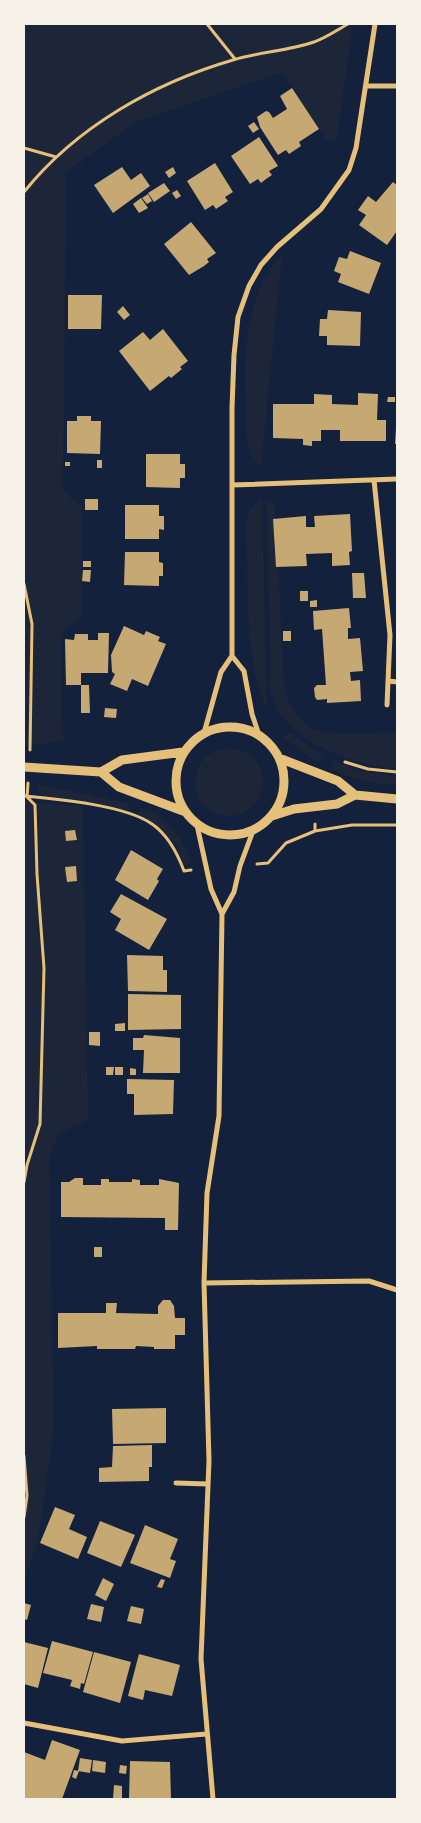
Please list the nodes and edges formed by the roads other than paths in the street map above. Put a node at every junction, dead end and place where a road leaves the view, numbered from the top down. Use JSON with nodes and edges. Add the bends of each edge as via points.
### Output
{"nodes":[{"id":1,"x":375,"y":24,"type":"edge"},
{"id":2,"x":366,"y":86,"type":"junction"},
{"id":3,"x":397,"y":86,"type":"edge"},
{"id":4,"x":397,"y":479,"type":"edge"},
{"id":5,"x":374,"y":480,"type":"junction"},
{"id":6,"x":232,"y":485,"type":"junction"},
{"id":7,"x":232,"y":656,"type":"junction"},
{"id":8,"x":389,"y":681,"type":"junction"},
{"id":9,"x":397,"y":682,"type":"edge"},
{"id":10,"x":387,"y":705,"type":"dead end"},
{"id":11,"x":204,"y":733,"type":"junction"},
{"id":12,"x":259,"y":735,"type":"junction"},
{"id":13,"x":183,"y":752,"type":"junction"},
{"id":14,"x":279,"y":758,"type":"junction"},
{"id":15,"x":26,"y":767,"type":"edge"},
{"id":16,"x":101,"y":772,"type":"junction"},
{"id":17,"x":356,"y":795,"type":"junction"},
{"id":18,"x":397,"y":799,"type":"edge"},
{"id":19,"x":183,"y":811,"type":"junction"},
{"id":20,"x":272,"y":816,"type":"junction"},
{"id":21,"x":197,"y":826,"type":"junction"},
{"id":22,"x":253,"y":831,"type":"junction"},
{"id":23,"x":222,"y":914,"type":"junction"},
{"id":24,"x":204,"y":1283,"type":"junction"},
{"id":25,"x":397,"y":1290,"type":"edge"},
{"id":26,"x":176,"y":1484,"type":"dead end"},
{"id":27,"x":208,"y":1484,"type":"junction"},
{"id":28,"x":24,"y":1723,"type":"edge"},
{"id":29,"x":206,"y":1734,"type":"junction"},
{"id":30,"x":213,"y":1799,"type":"edge"}],
"edges":[{"from":1,"to":2,"type":"street"},
{"from":2,"to":3,"type":"street"},
{"from":2,"to":6,"type":"street","via":[[356,148],[345,177],[321,209],[265,261],[245,295],[234,346]]},
{"from":4,"to":5,"type":"street"},
{"from":5,"to":6,"type":"street"},
{"from":5,"to":8,"type":"street","via":[[390,634]]},
{"from":6,"to":7,"type":"street"},
{"from":7,"to":11,"type":"street","via":[[221,672]]},
{"from":7,"to":12,"type":"street","via":[[244,671]]},
{"from":8,"to":9,"type":"street"},
{"from":8,"to":10,"type":"street"},
{"from":11,"to":12,"type":"street","via":[[221,727],[238,727]]},
{"from":11,"to":13,"type":"street"},
{"from":12,"to":14,"type":"street"},
{"from":13,"to":16,"type":"street","via":[[122,760]]},
{"from":13,"to":19,"type":"street","via":[[175,781]]},
{"from":14,"to":17,"type":"street","via":[[338,781]]},
{"from":14,"to":20,"type":"street","via":[[284,788]]},
{"from":15,"to":16,"type":"street"},
{"from":16,"to":19,"type":"street","via":[[119,787]]},
{"from":17,"to":18,"type":"street"},
{"from":17,"to":20,"type":"street","via":[[337,804],[294,809]]},
{"from":19,"to":21,"type":"street"},
{"from":20,"to":22,"type":"street"},
{"from":21,"to":22,"type":"street","via":[[224,836]]},
{"from":21,"to":23,"type":"street","via":[[211,889]]},
{"from":22,"to":23,"type":"street","via":[[234,892]]},
{"from":23,"to":24,"type":"street","via":[[219,1116],[207,1193]]},
{"from":24,"to":25,"type":"street","via":[[369,1281]]},
{"from":24,"to":27,"type":"street"},
{"from":26,"to":27,"type":"street"},
{"from":27,"to":29,"type":"street","via":[[201,1639]]},
{"from":28,"to":29,"type":"street","via":[[128,1741]]},
{"from":29,"to":30,"type":"street"}]}
